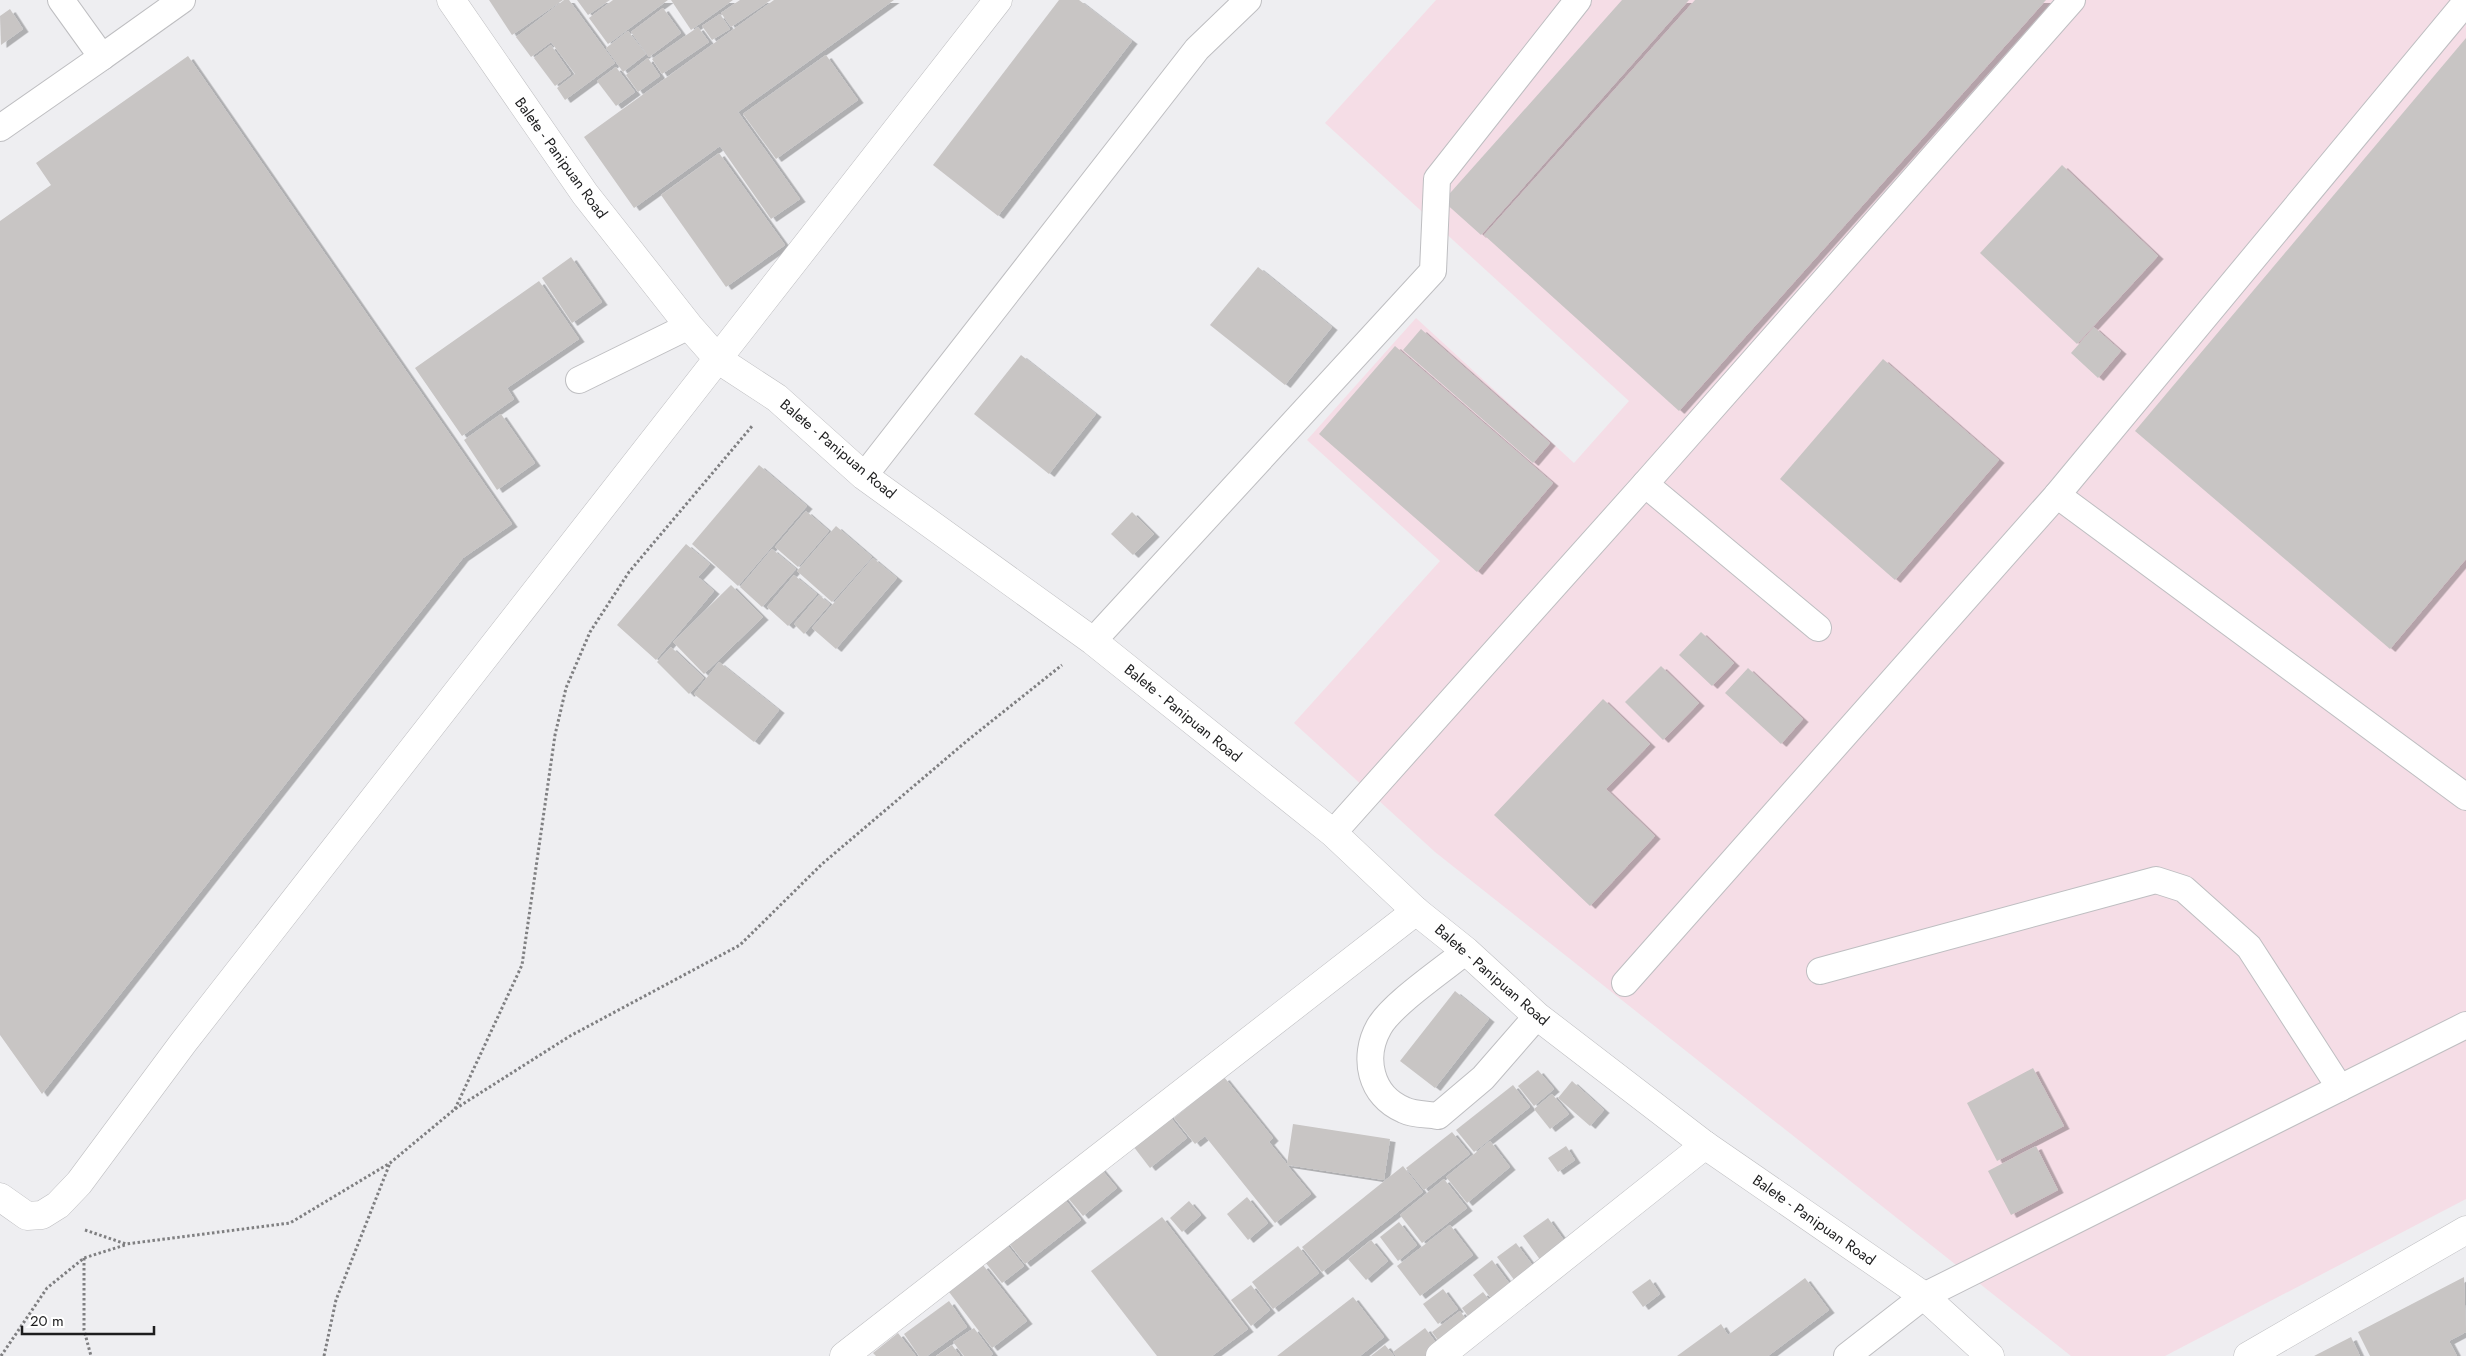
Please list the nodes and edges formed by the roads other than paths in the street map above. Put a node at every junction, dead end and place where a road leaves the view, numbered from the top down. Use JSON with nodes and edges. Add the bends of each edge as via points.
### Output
{"nodes":[{"id":1,"x":61,"y":0,"type":"edge"},
{"id":2,"x":182,"y":0,"type":"edge"},
{"id":3,"x":451,"y":0,"type":"edge"},
{"id":4,"x":998,"y":0,"type":"edge"},
{"id":5,"x":1248,"y":0,"type":"edge"},
{"id":6,"x":1578,"y":0,"type":"edge"},
{"id":7,"x":2072,"y":0,"type":"edge"},
{"id":8,"x":2466,"y":2,"type":"edge"},
{"id":9,"x":102,"y":57,"type":"junction"},
{"id":10,"x":0,"y":128,"type":"edge"},
{"id":11,"x":689,"y":326,"type":"junction"},
{"id":12,"x":719,"y":360,"type":"junction"},
{"id":13,"x":579,"y":380,"type":"dead end"},
{"id":14,"x":864,"y":476,"type":"junction"},
{"id":15,"x":1645,"y":484,"type":"junction"},
{"id":16,"x":2057,"y":495,"type":"junction"},
{"id":17,"x":1818,"y":628,"type":"dead end"},
{"id":18,"x":1093,"y":641,"type":"junction"},
{"id":19,"x":2466,"y":797,"type":"edge"},
{"id":20,"x":1333,"y":833,"type":"junction"},
{"id":21,"x":1416,"y":911,"type":"junction"},
{"id":22,"x":1466,"y":951,"type":"junction"},
{"id":23,"x":1820,"y":971,"type":"dead end"},
{"id":24,"x":1626,"y":983,"type":"dead end"},
{"id":25,"x":1537,"y":1016,"type":"junction"},
{"id":26,"x":2466,"y":1025,"type":"edge"},
{"id":27,"x":2340,"y":1088,"type":"junction"},
{"id":28,"x":1705,"y":1145,"type":"junction"},
{"id":29,"x":0,"y":1197,"type":"edge"},
{"id":30,"x":2466,"y":1230,"type":"edge"},
{"id":31,"x":1924,"y":1296,"type":"junction"},
{"id":32,"x":854,"y":1353,"type":"edge"},
{"id":33,"x":1440,"y":1356,"type":"edge"},
{"id":34,"x":1847,"y":1356,"type":"edge"},
{"id":35,"x":1990,"y":1356,"type":"edge"},
{"id":36,"x":2248,"y":1356,"type":"edge"}],
"edges":[{"from":1,"to":9,"type":"lane"},
{"from":2,"to":9,"type":"lane"},
{"from":3,"to":11,"type":"street","name":"Balete - Panipuan Road","via":[[586,194]]},
{"from":4,"to":12,"type":"street"},
{"from":5,"to":14,"type":"lane","via":[[1197,49]]},
{"from":6,"to":18,"type":"lane","via":[[1436,179],[1433,271]]},
{"from":7,"to":15,"type":"lane"},
{"from":8,"to":16,"type":"lane"},
{"from":9,"to":10,"type":"lane"},
{"from":11,"to":12,"type":"street","name":"Balete - Panipuan Road"},
{"from":11,"to":13,"type":"lane"},
{"from":12,"to":14,"type":"street","name":"Balete - Panipuan Road","via":[[777,398]]},
{"from":12,"to":29,"type":"street","via":[[184,1043],[79,1183],[58,1205],[42,1214],[27,1216]]},
{"from":14,"to":18,"type":"street","name":"Balete - Panipuan Road"},
{"from":15,"to":17,"type":"lane"},
{"from":15,"to":20,"type":"lane"},
{"from":16,"to":19,"type":"lane"},
{"from":16,"to":24,"type":"lane"},
{"from":18,"to":20,"type":"street","name":"Balete - Panipuan Road"},
{"from":20,"to":21,"type":"street","name":"Balete - Panipuan Road"},
{"from":21,"to":22,"type":"street","name":"Balete - Panipuan Road"},
{"from":21,"to":32,"type":"street"},
{"from":22,"to":25,"type":"street","name":"Balete - Panipuan Road"},
{"from":22,"to":25,"type":"lane","via":[[1398,1006],[1380,1026],[1370,1050],[1372,1078],[1381,1094],[1404,1110],[1438,1116],[1483,1078]]},
{"from":23,"to":27,"type":"lane","via":[[2156,880],[2184,889],[2249,947]]},
{"from":25,"to":28,"type":"street","name":"Balete - Panipuan Road"},
{"from":26,"to":27,"type":"lane"},
{"from":27,"to":31,"type":"lane"},
{"from":28,"to":31,"type":"street","name":"Balete - Panipuan Road"},
{"from":28,"to":33,"type":"street"},
{"from":30,"to":36,"type":"street"},
{"from":31,"to":34,"type":"lane"},
{"from":31,"to":35,"type":"street","name":"Balete - Panipuan Road"}]}
